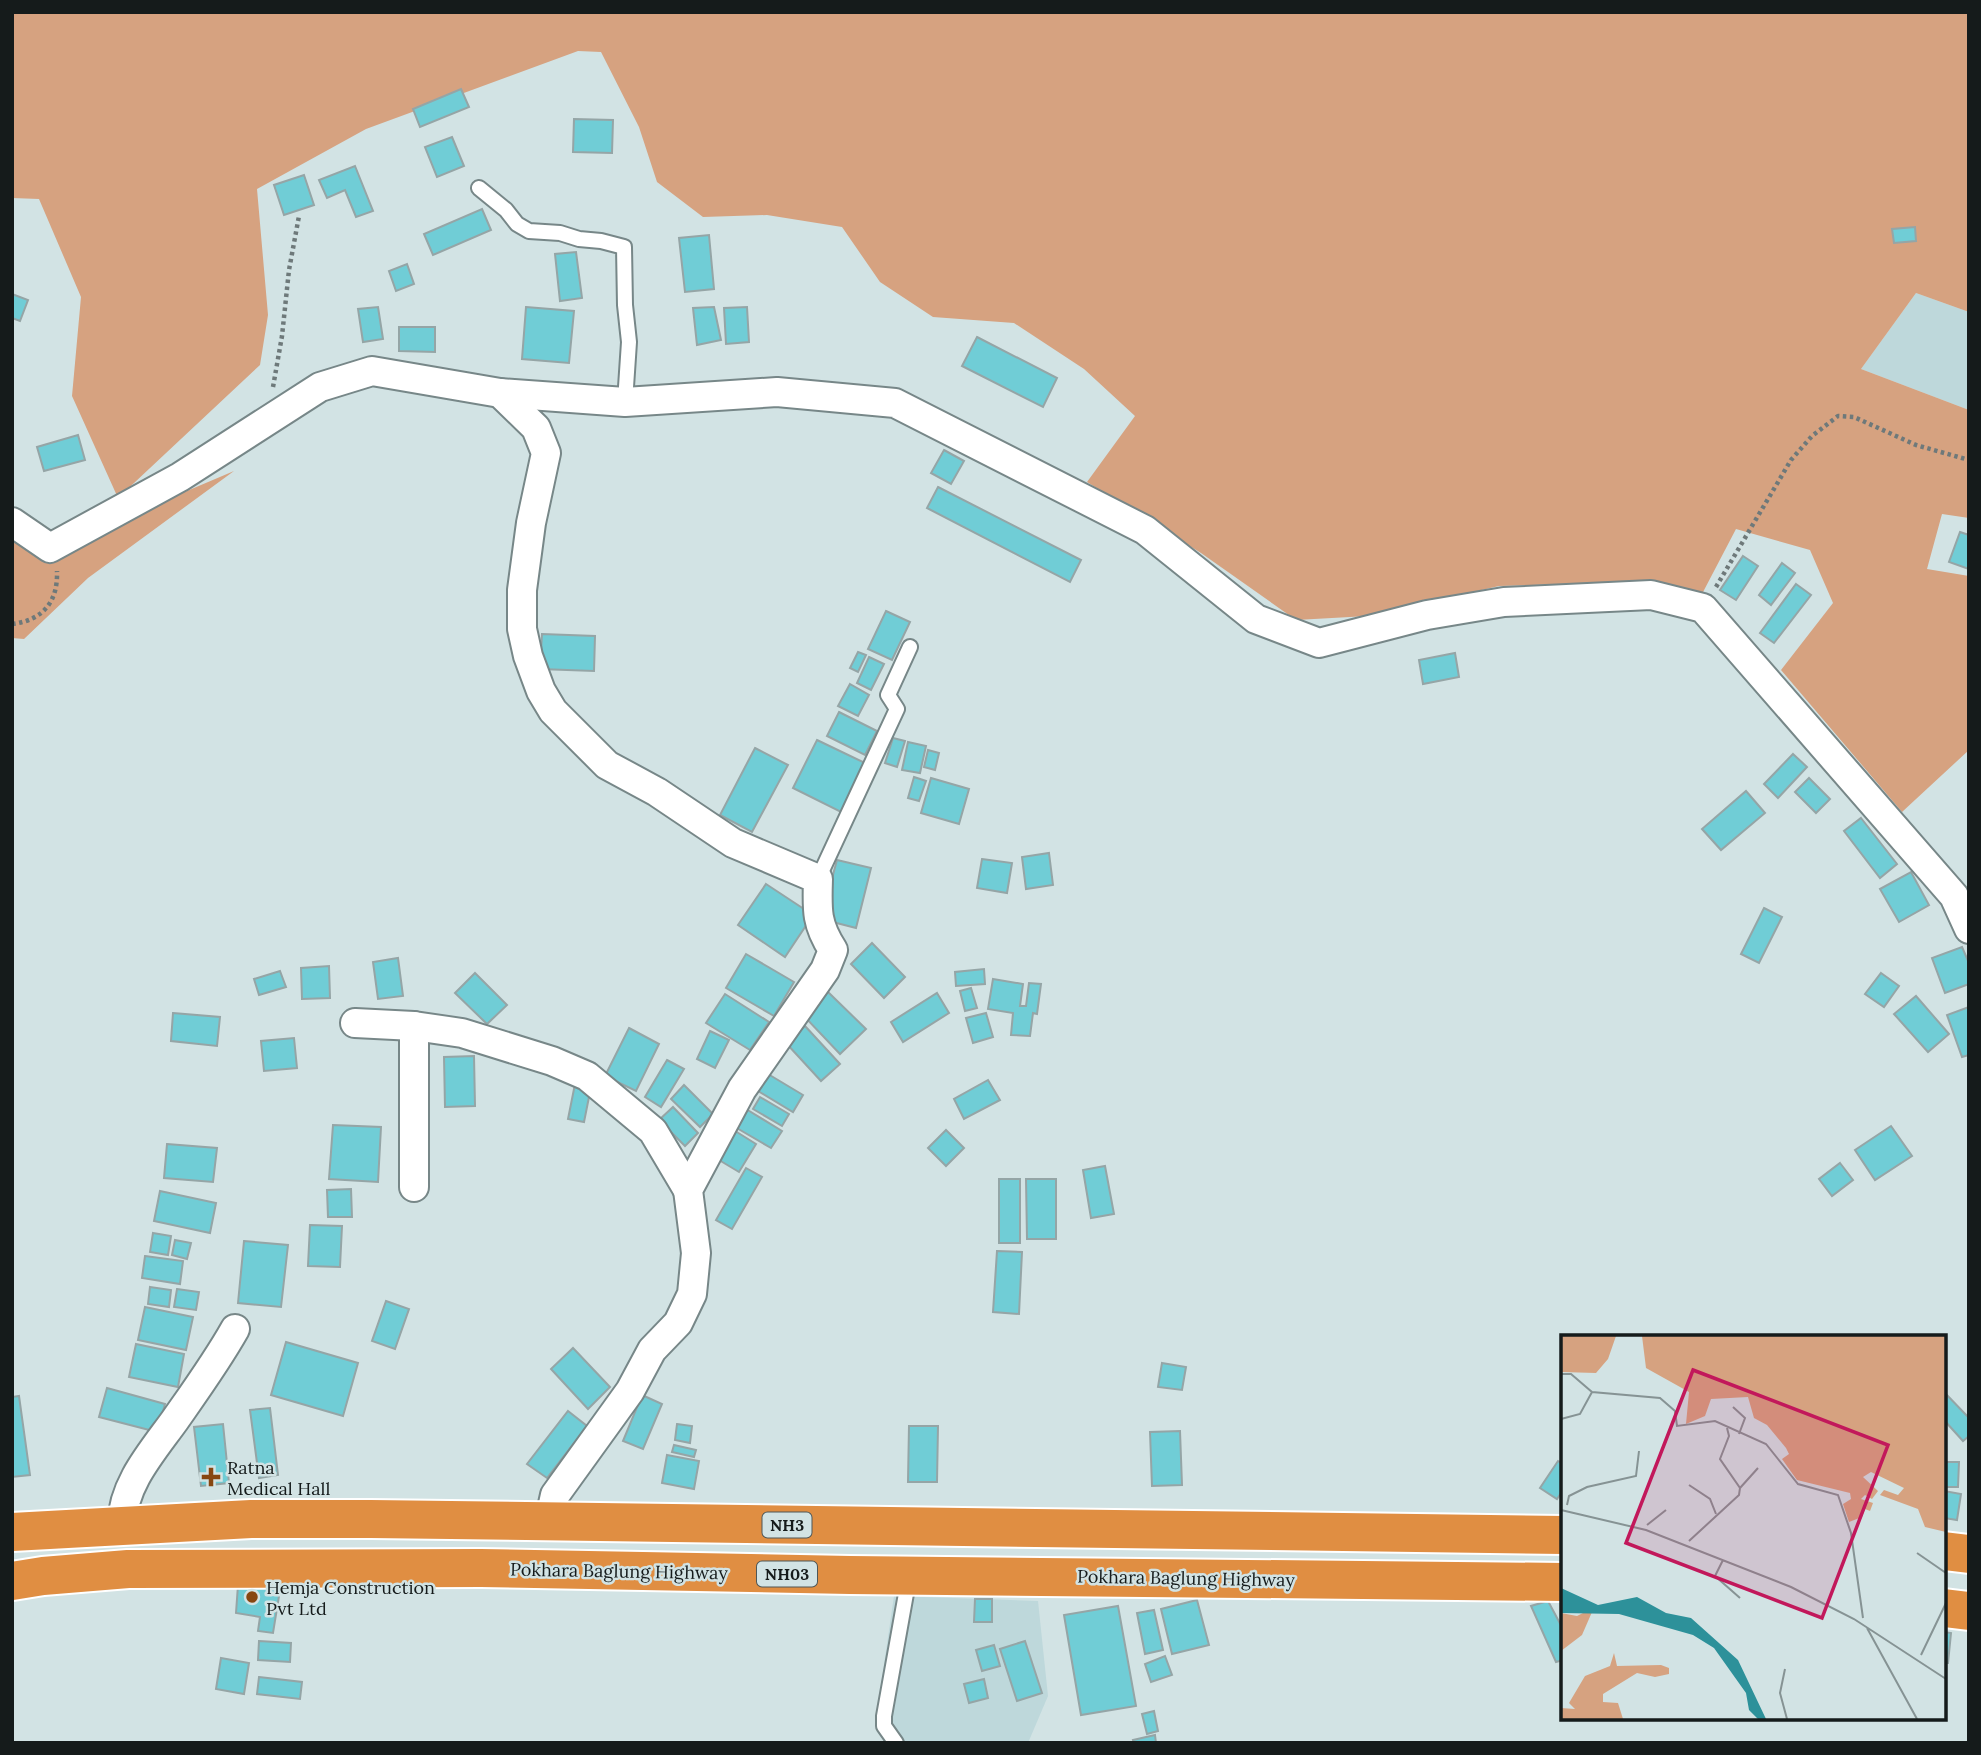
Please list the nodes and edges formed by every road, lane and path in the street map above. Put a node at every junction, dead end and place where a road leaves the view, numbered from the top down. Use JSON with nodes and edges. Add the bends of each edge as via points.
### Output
{"nodes":[{"id":1,"x":479,"y":188,"type":"dead end"},
{"id":2,"x":299,"y":216,"type":"dead end"},
{"id":3,"x":267,"y":393,"type":"dead end"},
{"id":4,"x":500,"y":393,"type":"junction"},
{"id":5,"x":625,"y":402,"type":"junction"},
{"id":6,"x":1969,"y":460,"type":"edge"},
{"id":7,"x":12,"y":522,"type":"edge"},
{"id":8,"x":50,"y":548,"type":"junction"},
{"id":9,"x":1703,"y":608,"type":"junction"},
{"id":10,"x":12,"y":624,"type":"edge"},
{"id":11,"x":910,"y":647,"type":"dead end"},
{"id":12,"x":818,"y":879,"type":"junction"},
{"id":13,"x":1969,"y":929,"type":"edge"},
{"id":14,"x":355,"y":1023,"type":"dead end"},
{"id":15,"x":414,"y":1026,"type":"junction"},
{"id":16,"x":414,"y":1187,"type":"dead end"},
{"id":17,"x":688,"y":1190,"type":"junction"},
{"id":18,"x":235,"y":1329,"type":"dead end"},
{"id":19,"x":549,"y":1521,"type":"junction"},
{"id":20,"x":122,"y":1524,"type":"junction"},
{"id":21,"x":12,"y":1532,"type":"edge"},
{"id":22,"x":1561,"y":1535,"type":"edge"},
{"id":23,"x":1946,"y":1551,"type":"edge"},
{"id":24,"x":1969,"y":1554,"type":"edge"},
{"id":25,"x":909,"y":1575,"type":"junction"},
{"id":26,"x":12,"y":1581,"type":"edge"},
{"id":27,"x":1561,"y":1582,"type":"edge"},
{"id":28,"x":1946,"y":1608,"type":"edge"},
{"id":29,"x":1969,"y":1611,"type":"edge"},
{"id":30,"x":896,"y":1743,"type":"edge"}],
"edges":[{"from":1,"to":5,"type":"lane","via":[[530,231],[624,247],[629,342]]},
{"from":2,"to":3,"type":"path","via":[[274,386]]},
{"from":4,"to":5,"type":"street"},
{"from":4,"to":8,"type":"street","via":[[372,371],[320,387],[180,478]]},
{"from":4,"to":12,"type":"street","via":[[536,428],[546,453],[531,523],[522,629],[537,680],[553,711],[607,765],[733,843]]},
{"from":5,"to":9,"type":"street","via":[[776,392],[895,403],[1145,530],[1255,619],[1319,643],[1427,615],[1504,602],[1651,595]]},
{"from":6,"to":9,"type":"path","via":[[1916,445],[1854,417],[1838,416],[1791,460]]},
{"from":7,"to":8,"type":"street"},
{"from":8,"to":10,"type":"path","via":[[56,555],[56,597],[31,619]]},
{"from":9,"to":13,"type":"street","via":[[1954,896]]},
{"from":11,"to":12,"type":"lane","via":[[888,695],[897,709]]},
{"from":12,"to":17,"type":"street","via":[[816,911],[821,932],[833,950],[825,970],[743,1089]]},
{"from":14,"to":15,"type":"street"},
{"from":15,"to":16,"type":"street"},
{"from":15,"to":17,"type":"street","via":[[462,1033],[587,1076],[653,1132]]},
{"from":17,"to":19,"type":"street","via":[[696,1253],[692,1294],[678,1323],[652,1350],[630,1391],[555,1495]]},
{"from":18,"to":20,"type":"street","via":[[133,1481],[122,1506]]},
{"from":19,"to":20,"type":"highway","number":"NH3","via":[[251,1519]]},
{"from":19,"to":22,"type":"highway","number":"NH3"},
{"from":20,"to":21,"type":"highway","number":"NH3"},
{"from":23,"to":24,"type":"highway"},
{"from":25,"to":26,"type":"highway","name":"Pokhara Baglung Highway","number":"NH03","via":[[481,1568],[128,1569]]},
{"from":25,"to":27,"type":"highway","name":"Pokhara Baglung Highway","number":"NH03"},
{"from":25,"to":30,"type":"lane","via":[[884,1716],[884,1727]]},
{"from":28,"to":29,"type":"highway"}]}
